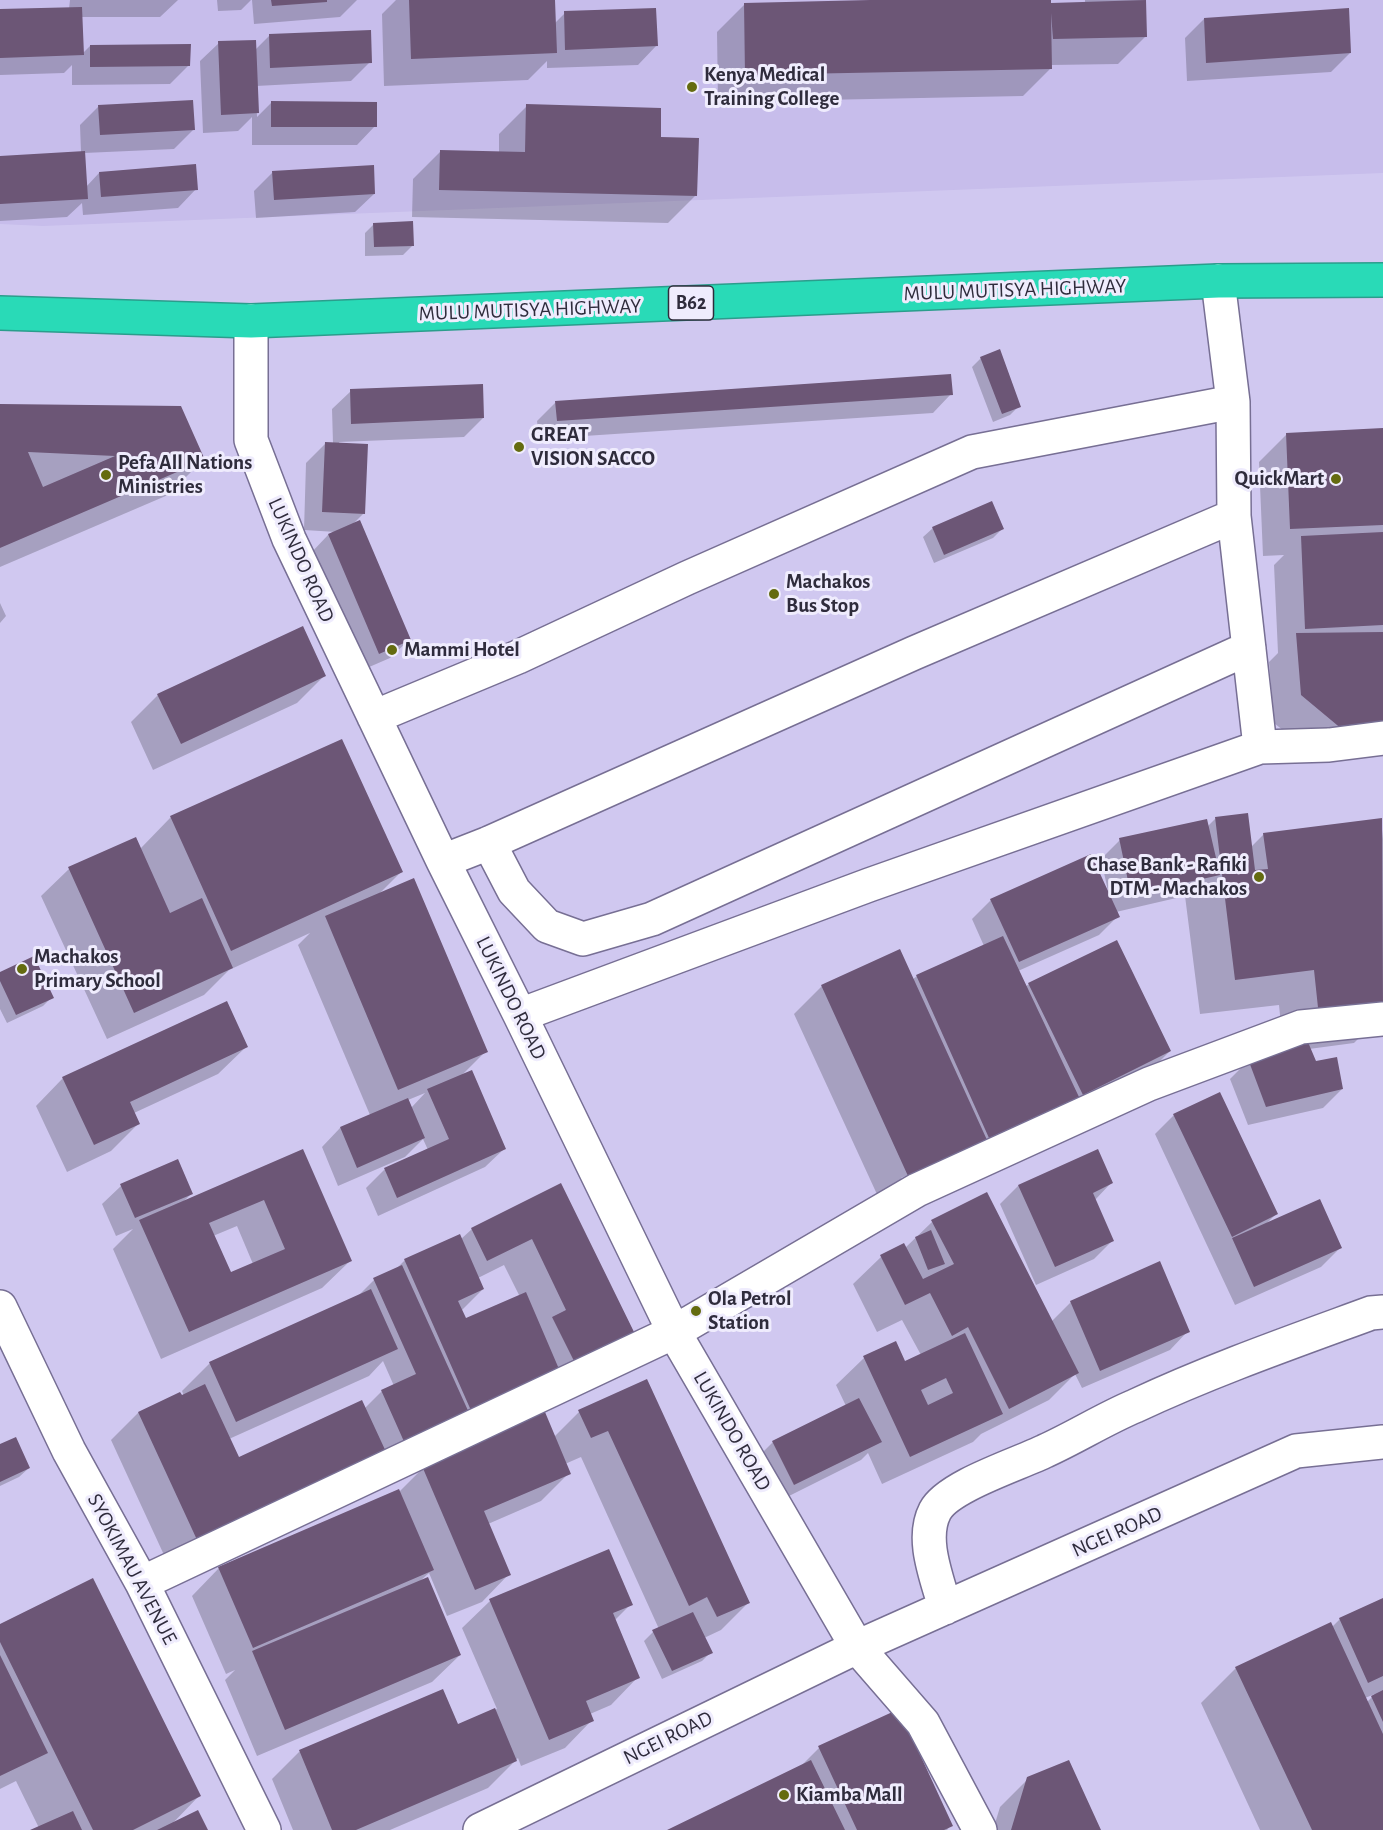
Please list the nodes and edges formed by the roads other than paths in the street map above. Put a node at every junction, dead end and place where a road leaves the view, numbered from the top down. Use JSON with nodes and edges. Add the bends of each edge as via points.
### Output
{"nodes":[{"id":1,"x":1383,"y":280,"type":"edge"},
{"id":2,"x":1218,"y":281,"type":"junction"},
{"id":3,"x":0,"y":312,"type":"edge"},
{"id":4,"x":250,"y":321,"type":"junction"},
{"id":5,"x":1233,"y":402,"type":"junction"},
{"id":6,"x":1234,"y":516,"type":"junction"},
{"id":7,"x":1249,"y":648,"type":"junction"},
{"id":8,"x":374,"y":717,"type":"junction"},
{"id":9,"x":1383,"y":738,"type":"edge"},
{"id":10,"x":1260,"y":747,"type":"junction"},
{"id":11,"x":489,"y":843,"type":"junction"},
{"id":12,"x":442,"y":861,"type":"junction"},
{"id":13,"x":520,"y":1015,"type":"junction"},
{"id":14,"x":1383,"y":1019,"type":"edge"},
{"id":15,"x":0,"y":1307,"type":"edge"},
{"id":16,"x":1383,"y":1312,"type":"edge"},
{"id":17,"x":674,"y":1332,"type":"junction"},
{"id":18,"x":1383,"y":1442,"type":"edge"},
{"id":19,"x":141,"y":1583,"type":"junction"},
{"id":20,"x":945,"y":1608,"type":"junction"},
{"id":21,"x":857,"y":1647,"type":"junction"},
{"id":22,"x":264,"y":1830,"type":"edge"},
{"id":23,"x":480,"y":1830,"type":"edge"},
{"id":24,"x":980,"y":1830,"type":"edge"}],
"edges":[{"from":1,"to":2,"type":"highway","name":"MULU MUTISYA HIGHWAY","number":"B62"},
{"from":2,"to":4,"type":"highway","name":"MULU MUTISYA HIGHWAY","number":"B62"},
{"from":2,"to":5,"type":"street"},
{"from":3,"to":4,"type":"highway","name":"MULU MUTISYA HIGHWAY","number":"B62"},
{"from":4,"to":8,"type":"street","name":"LUKINDO ROAD","via":[[251,440],[289,539]]},
{"from":5,"to":6,"type":"street"},
{"from":5,"to":8,"type":"street","via":[[972,452],[518,657]]},
{"from":6,"to":7,"type":"street"},
{"from":6,"to":11,"type":"street","via":[[914,653]]},
{"from":7,"to":10,"type":"street"},
{"from":7,"to":11,"type":"street","via":[[652,919],[583,939],[547,926],[514,891]]},
{"from":8,"to":12,"type":"street","name":"LUKINDO ROAD"},
{"from":9,"to":10,"type":"street","via":[[1329,745]]},
{"from":10,"to":13,"type":"street","via":[[869,885]]},
{"from":11,"to":12,"type":"street"},
{"from":12,"to":13,"type":"street","name":"LUKINDO ROAD"},
{"from":13,"to":17,"type":"street","name":"LUKINDO ROAD"},
{"from":14,"to":17,"type":"street","via":[[1300,1027],[1149,1084],[917,1190]]},
{"from":15,"to":19,"type":"street","name":"SYOKIMAU AVENUE","via":[[69,1451]]},
{"from":16,"to":20,"type":"street","via":[[1371,1313],[1209,1373],[954,1491],[935,1510],[930,1530]]},
{"from":17,"to":19,"type":"street"},
{"from":17,"to":21,"type":"street","name":"LUKINDO ROAD"},
{"from":18,"to":20,"type":"street","name":"NGEI ROAD","via":[[1296,1451]]},
{"from":19,"to":22,"type":"street","name":"SYOKIMAU AVENUE"},
{"from":20,"to":21,"type":"street","name":"NGEI ROAD"},
{"from":21,"to":23,"type":"street","name":"NGEI ROAD"},
{"from":21,"to":24,"type":"street","via":[[923,1723]]}]}
